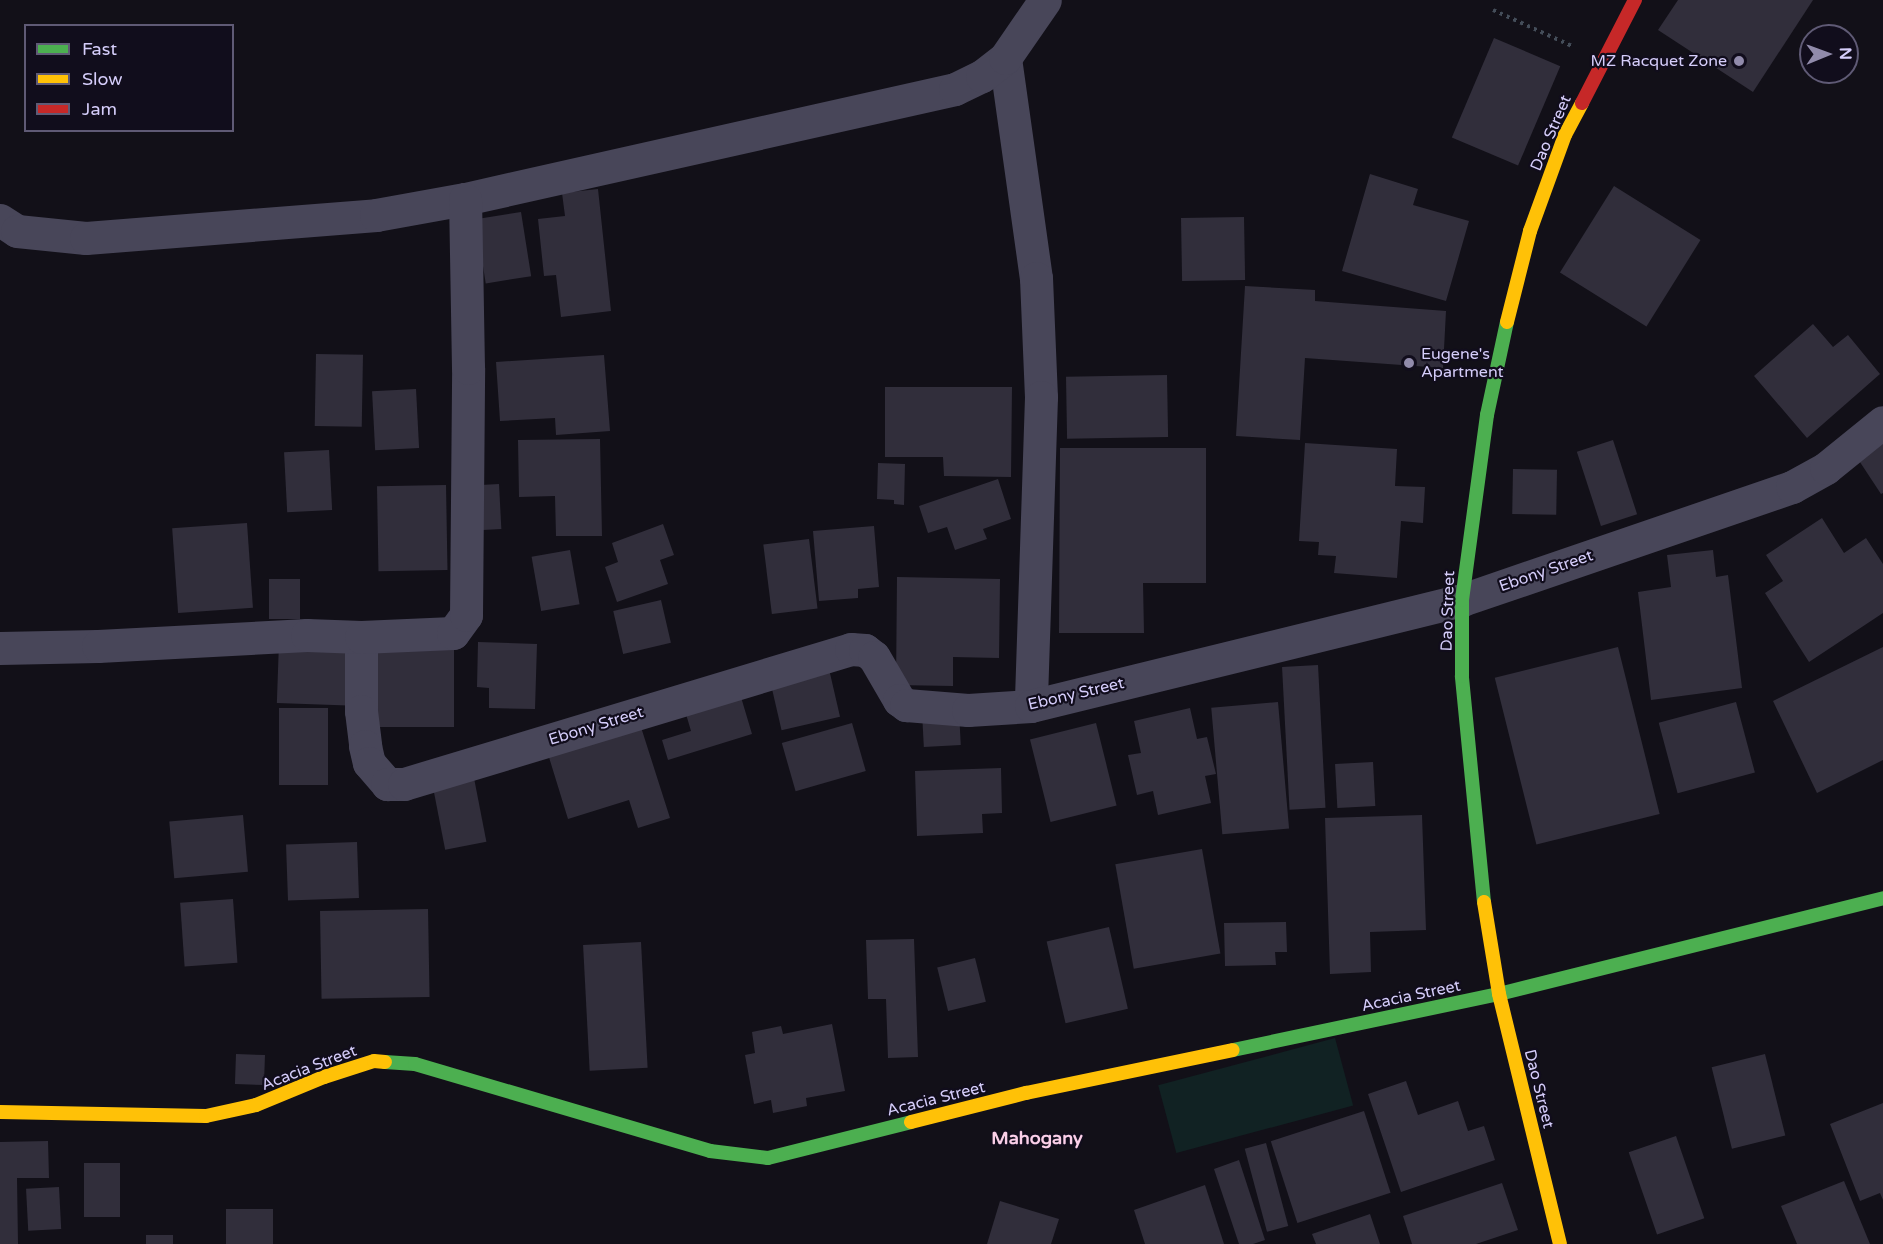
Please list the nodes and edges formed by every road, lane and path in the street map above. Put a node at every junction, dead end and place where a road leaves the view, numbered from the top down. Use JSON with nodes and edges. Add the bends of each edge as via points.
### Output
{"nodes":[{"id":1,"x":1045,"y":0,"type":"edge"},
{"id":2,"x":1635,"y":0,"type":"edge"},
{"id":3,"x":1493,"y":10,"type":"dead end"},
{"id":4,"x":1005,"y":57,"type":"junction"},
{"id":5,"x":1602,"y":60,"type":"junction"},
{"id":6,"x":465,"y":199,"type":"junction"},
{"id":7,"x":0,"y":220,"type":"edge"},
{"id":8,"x":1883,"y":422,"type":"edge"},
{"id":9,"x":1462,"y":600,"type":"junction"},
{"id":10,"x":362,"y":637,"type":"junction"},
{"id":11,"x":0,"y":648,"type":"edge"},
{"id":12,"x":1030,"y":706,"type":"junction"},
{"id":13,"x":1883,"y":898,"type":"edge"},
{"id":14,"x":1499,"y":994,"type":"junction"},
{"id":15,"x":0,"y":1112,"type":"edge"},
{"id":16,"x":1560,"y":1244,"type":"edge"}],
"edges":[{"from":1,"to":4,"type":"street"},
{"from":2,"to":5,"type":"street","name":"Dao Street"},
{"from":3,"to":5,"type":"path"},
{"from":4,"to":6,"type":"street","via":[[982,76],[955,88]]},
{"from":4,"to":12,"type":"street","via":[[1036,278],[1039,337],[1041,397]]},
{"from":5,"to":9,"type":"street","name":"Dao Street","via":[[1565,135],[1524,252],[1488,415]]},
{"from":6,"to":7,"type":"street","via":[[376,215],[86,238],[17,231]]},
{"from":6,"to":10,"type":"street","via":[[466,615],[453,633],[442,636]]},
{"from":8,"to":9,"type":"street","name":"Ebony Street","via":[[1826,468],[1792,487]]},
{"from":9,"to":12,"type":"street","name":"Ebony Street"},
{"from":9,"to":14,"type":"street","name":"Dao Street","via":[[1462,676],[1476,842]]},
{"from":10,"to":11,"type":"street","via":[[307,635]]},
{"from":10,"to":12,"type":"street","name":"Ebony Street","via":[[365,746],[369,763],[387,784],[404,784],[851,649],[865,650],[874,657],[899,700],[906,705],[968,710]]},
{"from":13,"to":14,"type":"street","name":"Acacia Street"},
{"from":14,"to":15,"type":"street","name":"Acacia Street","via":[[1026,1093],[768,1158],[710,1151],[415,1064],[374,1061],[256,1105],[206,1116]]},
{"from":14,"to":16,"type":"street","name":"Dao Street"}]}
